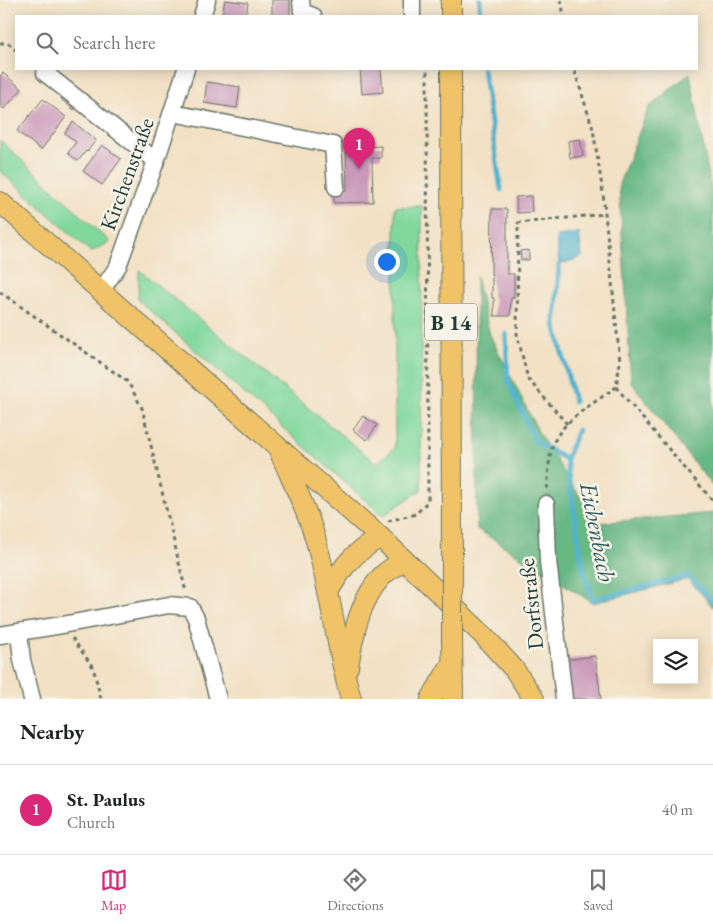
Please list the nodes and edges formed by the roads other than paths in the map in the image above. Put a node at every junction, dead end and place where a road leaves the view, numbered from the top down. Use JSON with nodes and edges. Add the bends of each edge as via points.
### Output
{"nodes":[{"id":1,"x":207,"y":0,"type":"edge"},
{"id":2,"x":301,"y":0,"type":"edge"},
{"id":3,"x":412,"y":0,"type":"edge"},
{"id":4,"x":451,"y":0,"type":"edge"},
{"id":5,"x":202,"y":15,"type":"edge"},
{"id":6,"x":310,"y":15,"type":"edge"},
{"id":7,"x":412,"y":15,"type":"edge"},
{"id":8,"x":451,"y":15,"type":"edge"},
{"id":9,"x":186,"y":70,"type":"edge"},
{"id":10,"x":46,"y":73,"type":"dead end"},
{"id":11,"x":448,"y":74,"type":"edge"},
{"id":12,"x":173,"y":113,"type":"junction"},
{"id":13,"x":156,"y":161,"type":"junction"},
{"id":14,"x":336,"y":187,"type":"dead end"},
{"id":15,"x":0,"y":202,"type":"edge"},
{"id":16,"x":101,"y":291,"type":"junction"},
{"id":17,"x":276,"y":444,"type":"junction"},
{"id":18,"x":546,"y":504,"type":"road end"},
{"id":19,"x":380,"y":537,"type":"junction"},
{"id":20,"x":404,"y":560,"type":"junction"},
{"id":21,"x":328,"y":592,"type":"junction"},
{"id":22,"x":19,"y":633,"type":"junction"},
{"id":23,"x":0,"y":635,"type":"edge"},
{"id":24,"x":452,"y":663,"type":"junction"},
{"id":25,"x":346,"y":679,"type":"junction"},
{"id":26,"x":32,"y":699,"type":"edge"},
{"id":27,"x":218,"y":699,"type":"edge"},
{"id":28,"x":351,"y":699,"type":"edge"},
{"id":29,"x":432,"y":699,"type":"edge"},
{"id":30,"x":453,"y":699,"type":"edge"},
{"id":31,"x":534,"y":699,"type":"edge"},
{"id":32,"x":564,"y":699,"type":"edge"}],
"edges":[{"from":1,"to":5,"type":"street"},
{"from":2,"to":6,"type":"street","via":[[302,12]]},
{"from":3,"to":7,"type":"street"},
{"from":4,"to":8,"type":"main road"},
{"from":9,"to":12,"type":"street","name":"Kirchenstraße"},
{"from":10,"to":13,"type":"street"},
{"from":11,"to":24,"type":"main road","number":"B 14","bridge":true},
{"from":12,"to":13,"type":"street","name":"Kirchenstraße"},
{"from":12,"to":14,"type":"street","via":[[333,145]]},
{"from":13,"to":16,"type":"street","name":"Kirchenstraße","via":[[118,266]]},
{"from":15,"to":16,"type":"main road"},
{"from":16,"to":17,"type":"main road"},
{"from":17,"to":19,"type":"main road"},
{"from":17,"to":21,"type":"main road","via":[[312,528]]},
{"from":18,"to":32,"type":"street","name":"Dorfstraße","via":[[548,561]]},
{"from":19,"to":20,"type":"main road"},
{"from":19,"to":21,"type":"main road","via":[[361,549],[341,569]]},
{"from":20,"to":25,"type":"main road","via":[[383,575],[366,598],[354,632]]},
{"from":20,"to":31,"type":"main road","via":[[483,635],[514,669]]},
{"from":21,"to":25,"type":"main road"},
{"from":22,"to":23,"type":"street"},
{"from":22,"to":26,"type":"street"},
{"from":22,"to":27,"type":"street","via":[[168,605],[190,607],[196,618]]},
{"from":24,"to":29,"type":"main road"},
{"from":24,"to":30,"type":"main road","number":"B 14"},
{"from":25,"to":28,"type":"main road"}]}
